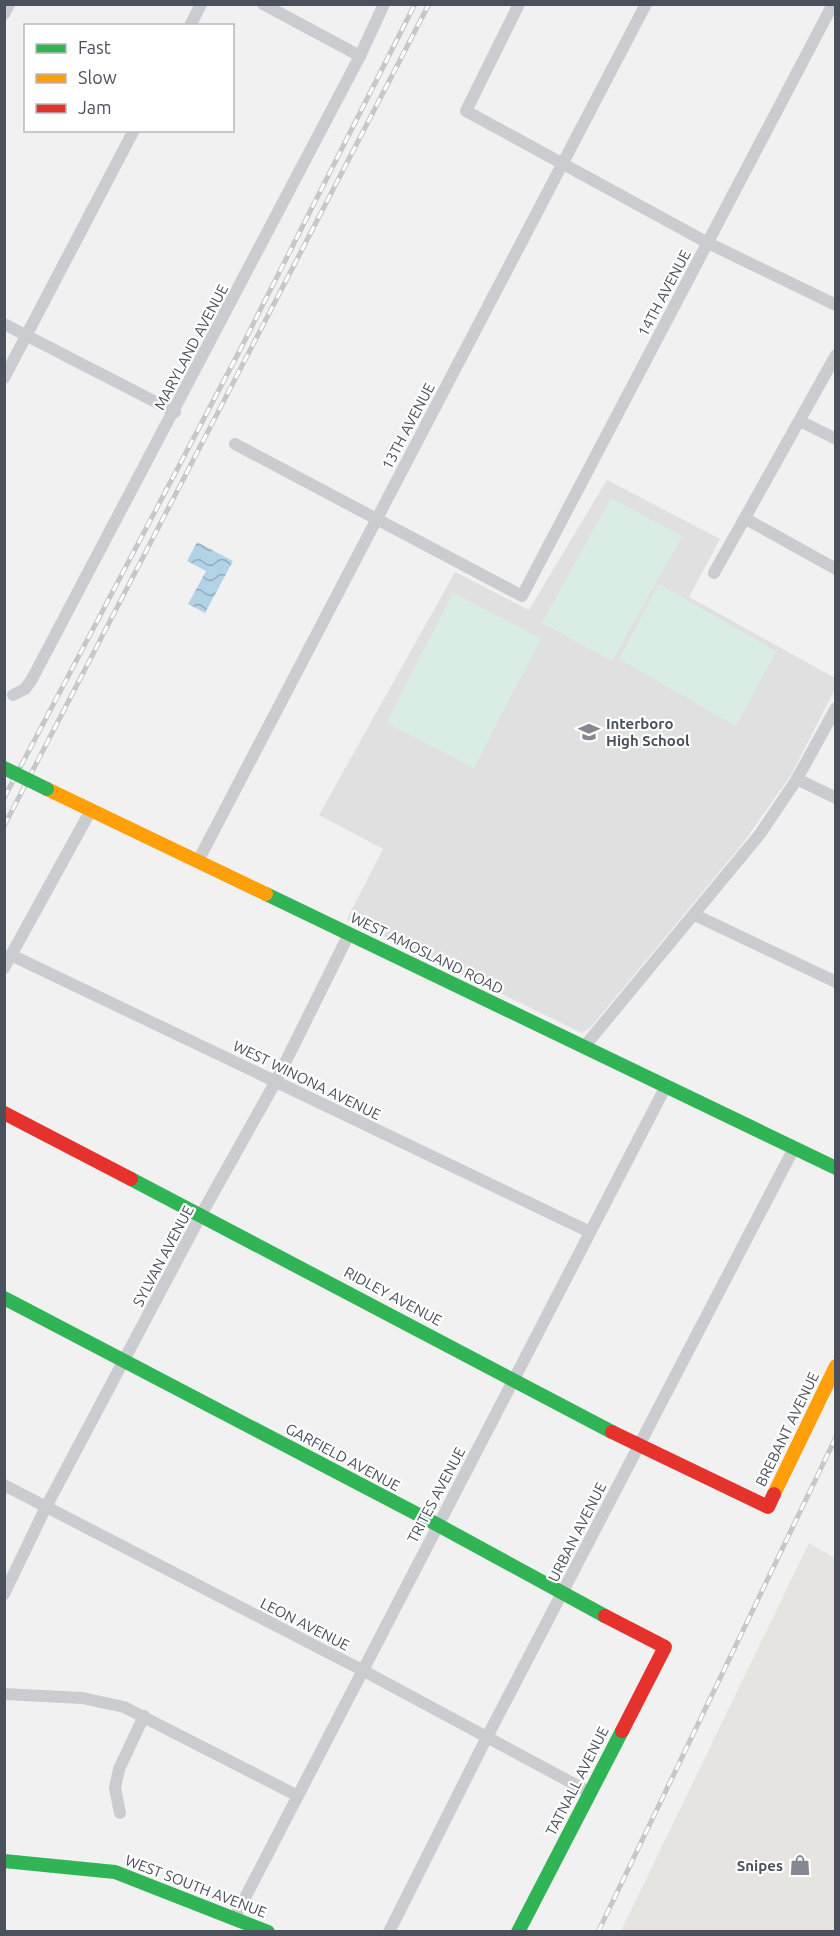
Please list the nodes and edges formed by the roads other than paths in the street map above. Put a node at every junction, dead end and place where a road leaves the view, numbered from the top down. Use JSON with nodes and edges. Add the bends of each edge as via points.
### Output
{"nodes":[{"id":1,"x":9,"y":4,"type":"edge"},
{"id":2,"x":201,"y":4,"type":"edge"},
{"id":3,"x":263,"y":4,"type":"edge"},
{"id":4,"x":384,"y":4,"type":"edge"},
{"id":5,"x":519,"y":4,"type":"edge"},
{"id":6,"x":646,"y":4,"type":"edge"},
{"id":7,"x":833,"y":4,"type":"edge"},
{"id":8,"x":4,"y":14,"type":"edge"},
{"id":9,"x":191,"y":24,"type":"edge"},
{"id":10,"x":360,"y":56,"type":"junction"},
{"id":11,"x":133,"y":132,"type":"edge"},
{"id":12,"x":562,"y":164,"type":"junction"},
{"id":13,"x":708,"y":243,"type":"junction"},
{"id":14,"x":836,"y":305,"type":"edge"},
{"id":15,"x":4,"y":324,"type":"edge"},
{"id":16,"x":26,"y":336,"type":"junction"},
{"id":17,"x":836,"y":355,"type":"edge"},
{"id":18,"x":4,"y":378,"type":"edge"},
{"id":19,"x":175,"y":412,"type":"junction"},
{"id":20,"x":800,"y":421,"type":"junction"},
{"id":21,"x":836,"y":439,"type":"edge"},
{"id":22,"x":236,"y":444,"type":"dead end"},
{"id":23,"x":377,"y":519,"type":"junction"},
{"id":24,"x":746,"y":519,"type":"junction"},
{"id":25,"x":836,"y":569,"type":"edge"},
{"id":26,"x":714,"y":573,"type":"dead end"},
{"id":27,"x":13,"y":694,"type":"dead end"},
{"id":28,"x":836,"y":708,"type":"edge"},
{"id":29,"x":4,"y":768,"type":"edge"},
{"id":30,"x":797,"y":779,"type":"junction"},
{"id":31,"x":836,"y":798,"type":"edge"},
{"id":32,"x":91,"y":810,"type":"junction"},
{"id":33,"x":198,"y":861,"type":"junction"},
{"id":34,"x":695,"y":915,"type":"junction"},
{"id":35,"x":349,"y":934,"type":"junction"},
{"id":36,"x":11,"y":955,"type":"junction"},
{"id":37,"x":4,"y":968,"type":"edge"},
{"id":38,"x":836,"y":982,"type":"edge"},
{"id":39,"x":584,"y":1047,"type":"junction"},
{"id":40,"x":276,"y":1082,"type":"junction"},
{"id":41,"x":666,"y":1086,"type":"junction"},
{"id":42,"x":4,"y":1113,"type":"edge"},
{"id":43,"x":794,"y":1148,"type":"junction"},
{"id":44,"x":836,"y":1168,"type":"edge"},
{"id":45,"x":201,"y":1215,"type":"junction"},
{"id":46,"x":590,"y":1232,"type":"junction"},
{"id":47,"x":4,"y":1298,"type":"edge"},
{"id":48,"x":124,"y":1361,"type":"junction"},
{"id":49,"x":836,"y":1366,"type":"edge"},
{"id":50,"x":514,"y":1378,"type":"junction"},
{"id":51,"x":638,"y":1446,"type":"junction"},
{"id":52,"x":4,"y":1485,"type":"edge"},
{"id":53,"x":46,"y":1507,"type":"junction"},
{"id":54,"x":768,"y":1507,"type":"joint"},
{"id":55,"x":438,"y":1525,"type":"junction"},
{"id":56,"x":4,"y":1594,"type":"edge"},
{"id":57,"x":562,"y":1595,"type":"junction"},
{"id":58,"x":665,"y":1647,"type":"joint"},
{"id":59,"x":362,"y":1670,"type":"junction"},
{"id":60,"x":4,"y":1694,"type":"edge"},
{"id":61,"x":144,"y":1716,"type":"junction"},
{"id":62,"x":487,"y":1737,"type":"junction"},
{"id":63,"x":589,"y":1792,"type":"junction"},
{"id":64,"x":296,"y":1796,"type":"junction"},
{"id":65,"x":120,"y":1813,"type":"dead end"},
{"id":66,"x":4,"y":1861,"type":"edge"},
{"id":67,"x":234,"y":1919,"type":"junction"},
{"id":68,"x":268,"y":1932,"type":"edge"},
{"id":69,"x":389,"y":1932,"type":"edge"},
{"id":70,"x":518,"y":1932,"type":"edge"}],
"edges":[{"from":1,"to":8,"type":"street"},
{"from":2,"to":9,"type":"street"},
{"from":3,"to":10,"type":"street"},
{"from":4,"to":10,"type":"street","name":"MARYLAND AVENUE"},
{"from":5,"to":12,"type":"street","via":[[466,111]]},
{"from":6,"to":12,"type":"street","name":"13TH AVENUE"},
{"from":7,"to":13,"type":"street","name":"14TH AVENUE"},
{"from":10,"to":19,"type":"street","name":"MARYLAND AVENUE"},
{"from":11,"to":16,"type":"street"},
{"from":12,"to":13,"type":"street"},
{"from":12,"to":23,"type":"street","name":"13TH AVENUE"},
{"from":13,"to":14,"type":"street"},
{"from":13,"to":23,"type":"street","name":"14TH AVENUE","via":[[522,596]]},
{"from":15,"to":16,"type":"street"},
{"from":16,"to":18,"type":"street"},
{"from":16,"to":19,"type":"street"},
{"from":17,"to":20,"type":"street"},
{"from":19,"to":27,"type":"street","name":"MARYLAND AVENUE","via":[[32,679],[25,689]]},
{"from":20,"to":21,"type":"street"},
{"from":20,"to":24,"type":"street"},
{"from":22,"to":23,"type":"street"},
{"from":23,"to":33,"type":"street","name":"13TH AVENUE"},
{"from":24,"to":25,"type":"street"},
{"from":24,"to":26,"type":"street"},
{"from":28,"to":30,"type":"street"},
{"from":29,"to":32,"type":"street","name":"WEST AMOSLAND ROAD","bridge":true},
{"from":30,"to":31,"type":"street"},
{"from":30,"to":34,"type":"street","via":[[760,834]]},
{"from":32,"to":33,"type":"street","name":"WEST AMOSLAND ROAD"},
{"from":32,"to":36,"type":"street"},
{"from":33,"to":35,"type":"street","name":"WEST AMOSLAND ROAD"},
{"from":34,"to":38,"type":"street"},
{"from":34,"to":39,"type":"street"},
{"from":35,"to":39,"type":"street","name":"WEST AMOSLAND ROAD"},
{"from":35,"to":40,"type":"street","name":"SYLVAN AVENUE"},
{"from":36,"to":37,"type":"street"},
{"from":36,"to":40,"type":"street","name":"WEST WINONA AVENUE"},
{"from":39,"to":41,"type":"street","name":"WEST AMOSLAND ROAD"},
{"from":40,"to":45,"type":"street","name":"SYLVAN AVENUE"},
{"from":40,"to":46,"type":"street","name":"WEST WINONA AVENUE"},
{"from":41,"to":43,"type":"street","name":"WEST AMOSLAND ROAD"},
{"from":41,"to":46,"type":"street","name":"TRITES AVENUE"},
{"from":42,"to":45,"type":"street","name":"RIDLEY AVENUE"},
{"from":43,"to":44,"type":"street","name":"WEST AMOSLAND ROAD"},
{"from":43,"to":51,"type":"street","name":"URBAN AVENUE"},
{"from":45,"to":48,"type":"street","name":"SYLVAN AVENUE"},
{"from":45,"to":50,"type":"street","name":"RIDLEY AVENUE"},
{"from":46,"to":50,"type":"street","name":"TRITES AVENUE"},
{"from":47,"to":48,"type":"street","name":"GARFIELD AVENUE"},
{"from":48,"to":53,"type":"street","name":"SYLVAN AVENUE"},
{"from":48,"to":55,"type":"street","name":"GARFIELD AVENUE"},
{"from":49,"to":54,"type":"street","name":"BREBANT AVENUE"},
{"from":50,"to":51,"type":"street","name":"RIDLEY AVENUE"},
{"from":50,"to":55,"type":"street","name":"TRITES AVENUE"},
{"from":51,"to":54,"type":"street","name":"RIDLEY AVENUE"},
{"from":51,"to":57,"type":"street","name":"URBAN AVENUE"},
{"from":52,"to":53,"type":"street","name":"LEON AVENUE"},
{"from":53,"to":56,"type":"street","name":"SYLVAN AVENUE"},
{"from":53,"to":59,"type":"street","name":"LEON AVENUE"},
{"from":55,"to":57,"type":"street","name":"GARFIELD AVENUE"},
{"from":55,"to":59,"type":"street","name":"TRITES AVENUE"},
{"from":57,"to":58,"type":"street","name":"GARFIELD AVENUE"},
{"from":57,"to":62,"type":"street","name":"URBAN AVENUE"},
{"from":58,"to":63,"type":"street","name":"TATNALL AVENUE"},
{"from":59,"to":62,"type":"street","name":"LEON AVENUE"},
{"from":59,"to":64,"type":"street","name":"TRITES AVENUE"},
{"from":60,"to":61,"type":"street","via":[[103,1701]]},
{"from":61,"to":64,"type":"street"},
{"from":61,"to":65,"type":"street","via":[[118,1769],[115,1788]]},
{"from":62,"to":63,"type":"street","name":"LEON AVENUE"},
{"from":62,"to":69,"type":"street","name":"URBAN AVENUE"},
{"from":63,"to":70,"type":"street","name":"TATNALL AVENUE"},
{"from":64,"to":67,"type":"street","name":"TRITES AVENUE"},
{"from":66,"to":67,"type":"street","name":"WEST SOUTH AVENUE","via":[[114,1872]]},
{"from":67,"to":68,"type":"street","name":"WEST SOUTH AVENUE"}]}
